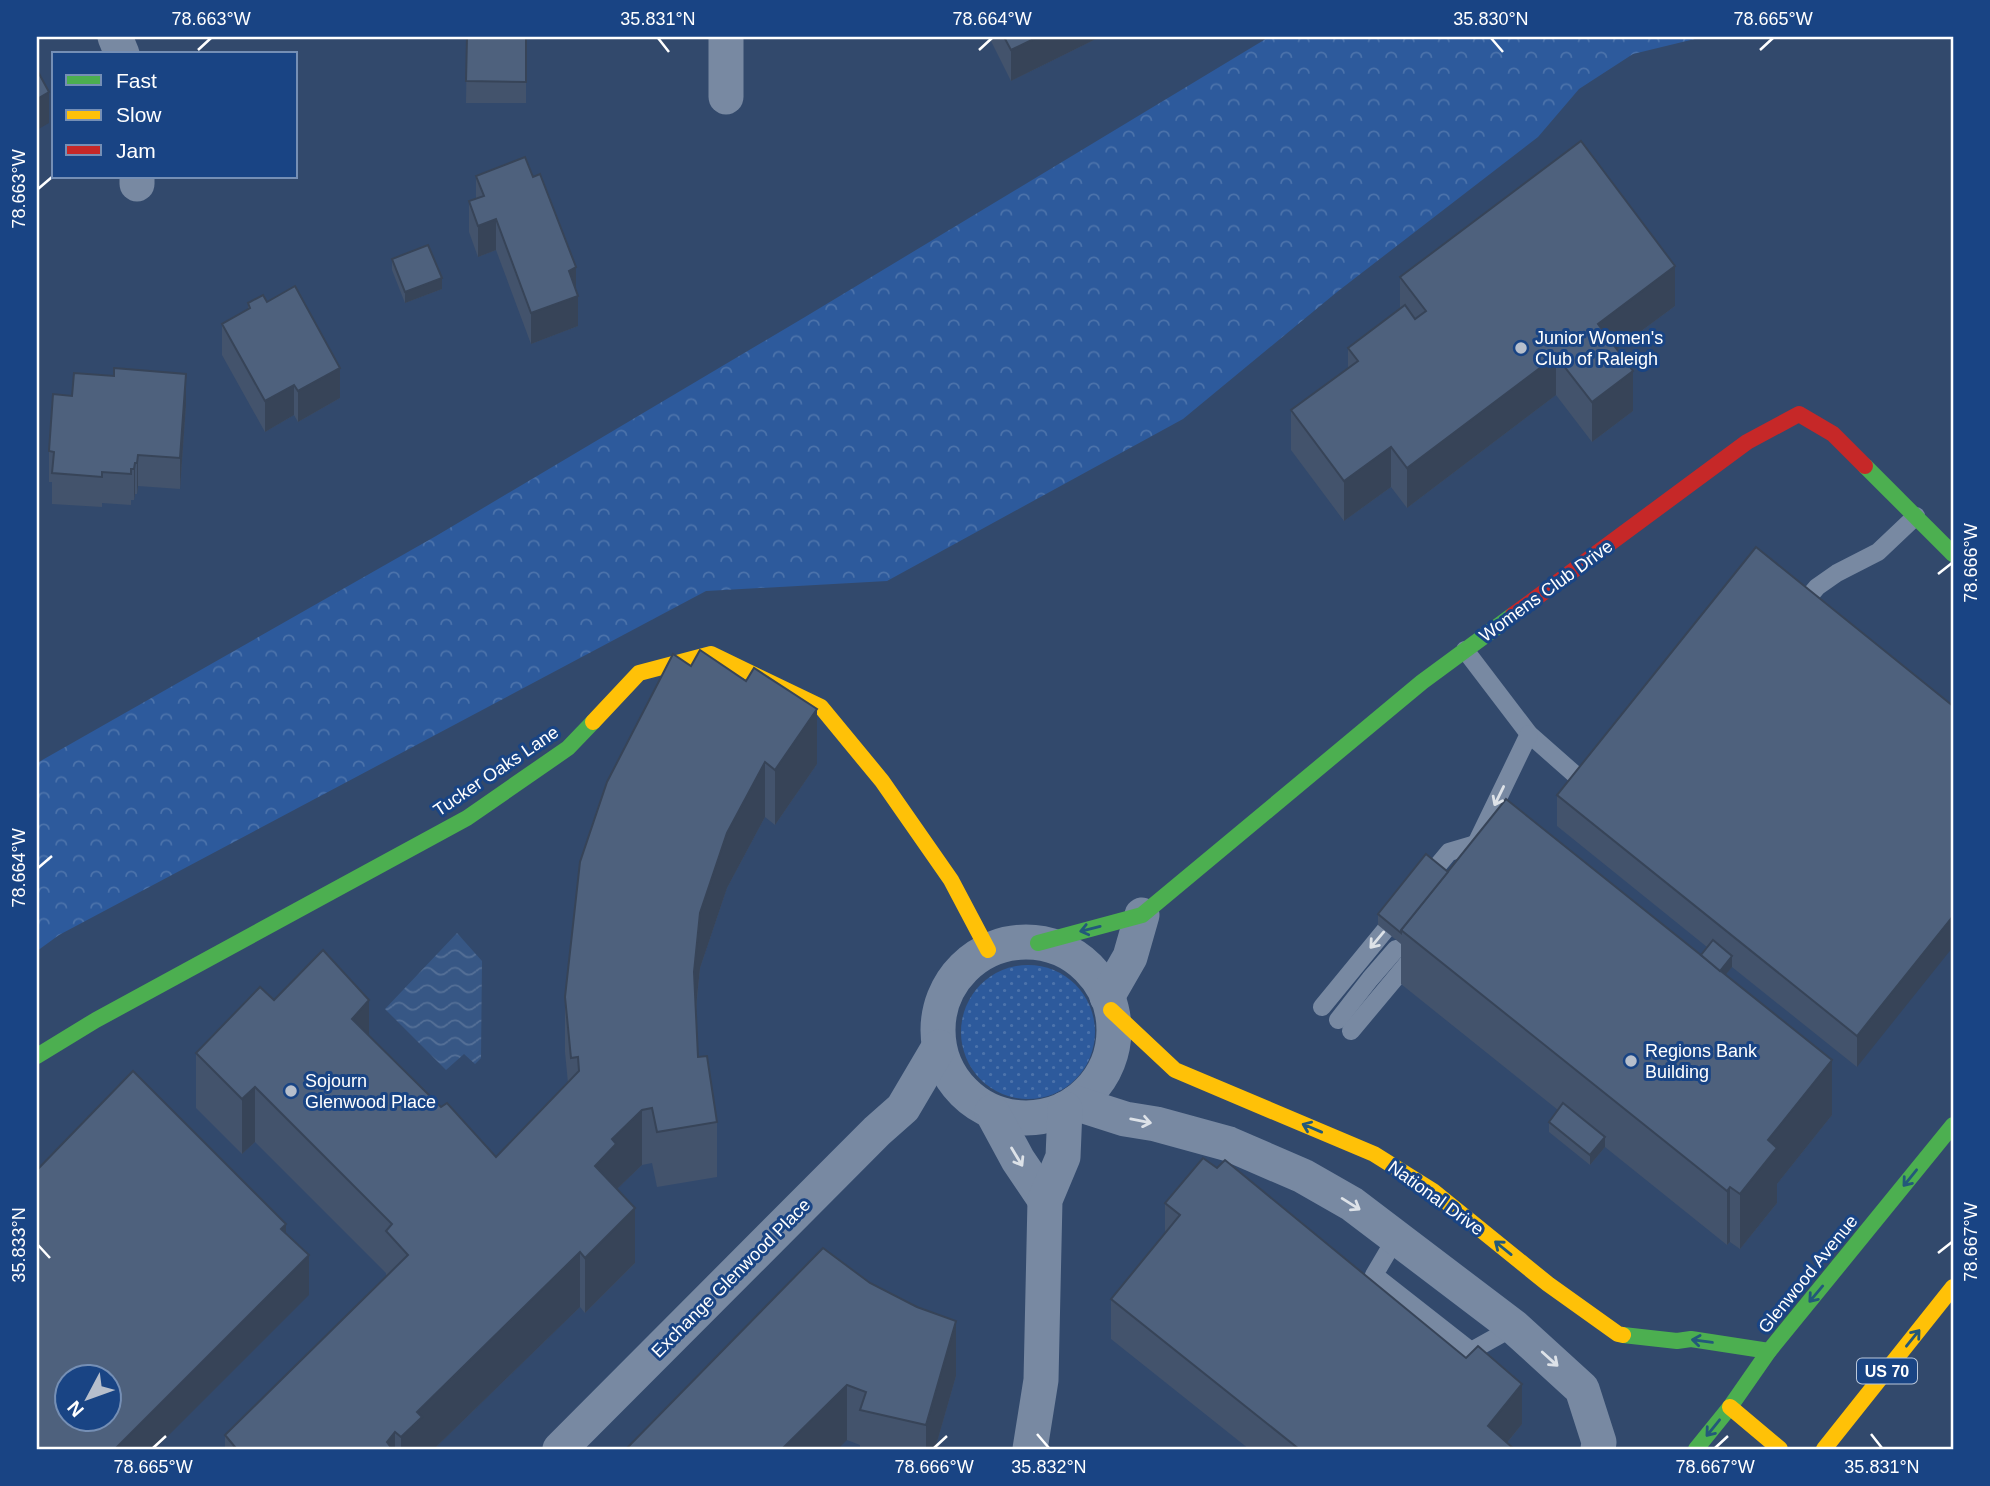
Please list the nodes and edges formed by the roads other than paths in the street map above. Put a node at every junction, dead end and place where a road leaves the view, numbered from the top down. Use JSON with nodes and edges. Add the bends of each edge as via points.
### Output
{"nodes":[{"id":1,"x":726,"y":37,"type":"edge"},
{"id":2,"x":726,"y":97,"type":"dead end"},
{"id":3,"x":1916,"y":516,"type":"junction"},
{"id":4,"x":1953,"y":554,"type":"edge"},
{"id":5,"x":1797,"y":611,"type":"edge"},
{"id":6,"x":1465,"y":650,"type":"junction"},
{"id":7,"x":1529,"y":734,"type":"junction"},
{"id":8,"x":1588,"y":786,"type":"edge"},
{"id":9,"x":1476,"y":845,"type":"junction"},
{"id":10,"x":1467,"y":862,"type":"edge"},
{"id":11,"x":1142,"y":915,"type":"junction"},
{"id":12,"x":1431,"y":934,"type":"edge"},
{"id":13,"x":1038,"y":943,"type":"junction"},
{"id":14,"x":1396,"y":949,"type":"dead end"},
{"id":15,"x":988,"y":950,"type":"junction"},
{"id":16,"x":1109,"y":1004,"type":"junction"},
{"id":17,"x":1322,"y":1007,"type":"dead end"},
{"id":18,"x":939,"y":1047,"type":"junction"},
{"id":19,"x":37,"y":1056,"type":"edge"},
{"id":20,"x":982,"y":1105,"type":"junction"},
{"id":21,"x":1070,"y":1106,"type":"junction"},
{"id":22,"x":903,"y":1108,"type":"junction"},
{"id":23,"x":1953,"y":1125,"type":"edge"},
{"id":24,"x":1045,"y":1200,"type":"junction"},
{"id":25,"x":1397,"y":1236,"type":"junction"},
{"id":26,"x":1953,"y":1287,"type":"edge"},
{"id":27,"x":1514,"y":1327,"type":"junction"},
{"id":28,"x":1769,"y":1351,"type":"junction"},
{"id":29,"x":1730,"y":1407,"type":"junction"},
{"id":30,"x":560,"y":1449,"type":"edge"},
{"id":31,"x":1030,"y":1449,"type":"edge"},
{"id":32,"x":1598,"y":1449,"type":"edge"},
{"id":33,"x":1696,"y":1449,"type":"edge"},
{"id":34,"x":1780,"y":1449,"type":"edge"},
{"id":35,"x":1824,"y":1449,"type":"edge"}],
"edges":[{"from":1,"to":2,"type":"street"},
{"from":3,"to":4,"type":"street","name":"Womens Club Drive"},
{"from":3,"to":5,"type":"lane","via":[[1878,552],[1817,587]]},
{"from":3,"to":6,"type":"street","name":"Womens Club Drive","via":[[1833,434],[1799,414],[1747,442]]},
{"from":6,"to":7,"type":"lane"},
{"from":6,"to":11,"type":"street","name":"Womens Club Drive"},
{"from":7,"to":8,"type":"lane"},
{"from":7,"to":9,"type":"lane","one_way":true},
{"from":9,"to":10,"type":"lane"},
{"from":9,"to":17,"type":"lane","one_way":true,"via":[[1450,852]]},
{"from":11,"to":13,"type":"street","name":"Womens Club Drive","one_way":true},
{"from":11,"to":16,"type":"street"},
{"from":12,"to":14,"type":"lane","via":[[1345,1025],[1370,979]]},
{"from":13,"to":15,"type":"street","via":[[1012,943]]},
{"from":13,"to":16,"type":"street","via":[[1079,961],[1096,977]]},
{"from":15,"to":18,"type":"street","via":[[964,967],[947,990],[938,1017]]},
{"from":15,"to":19,"type":"street","name":"Tucker Oaks Lane","via":[[951,880],[882,781],[821,707],[711,654],[639,673],[568,748],[467,818]]},
{"from":16,"to":21,"type":"street","via":[[1113,1037],[1108,1063],[1094,1085]]},
{"from":28,"to":16,"type":"street","name":"National Drive","one_way":true,"via":[[1618,1334],[1433,1191],[1374,1154],[1175,1070]]},
{"from":18,"to":20,"type":"street","via":[[949,1074]]},
{"from":18,"to":22,"type":"street","name":"Exchange Glenwood Place"},
{"from":20,"to":21,"type":"street","via":[[1016,1118],[1041,1117]]},
{"from":20,"to":22,"type":"street"},
{"from":20,"to":24,"type":"street","one_way":true},
{"from":21,"to":24,"type":"street","via":[[1063,1157]]},
{"from":21,"to":25,"type":"street","one_way":true,"via":[[1229,1144],[1303,1176]]},
{"from":22,"to":30,"type":"street","name":"Exchange Glenwood Place"},
{"from":23,"to":28,"type":"street","name":"Glenwood Avenue","one_way":true},
{"from":24,"to":31,"type":"street","via":[[1041,1380]]},
{"from":25,"to":27,"type":"street"},
{"from":25,"to":27,"type":"lane","via":[[1374,1275],[1471,1352]]},
{"from":35,"to":26,"type":"street","number":"US 70","one_way":true},
{"from":27,"to":32,"type":"street","one_way":true,"via":[[1582,1389]]},
{"from":28,"to":29,"type":"street","name":"Glenwood Avenue"},
{"from":29,"to":33,"type":"street","name":"Glenwood Avenue","one_way":true},
{"from":29,"to":34,"type":"street"}]}
